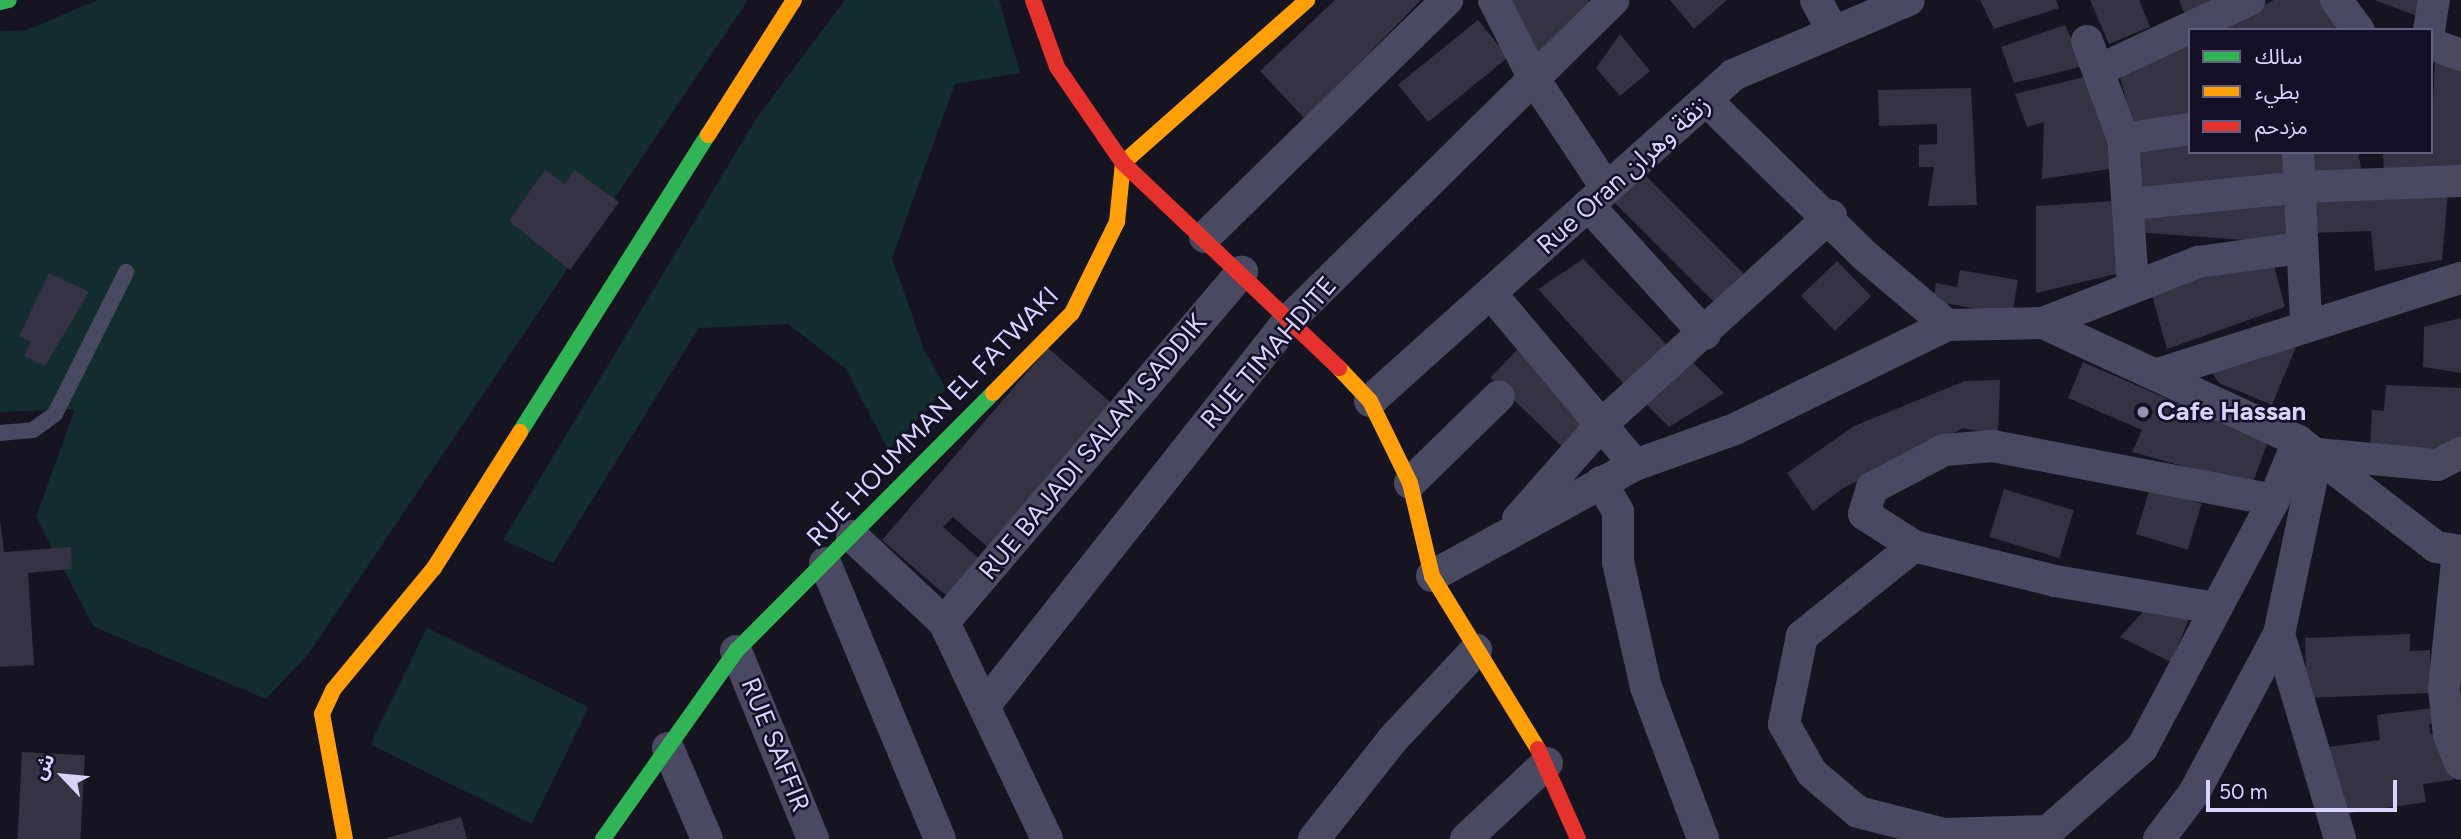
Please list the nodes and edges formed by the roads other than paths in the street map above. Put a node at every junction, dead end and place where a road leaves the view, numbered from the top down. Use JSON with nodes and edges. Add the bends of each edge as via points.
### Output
{"nodes":[{"id":1,"x":9,"y":0,"type":"edge"},
{"id":2,"x":794,"y":0,"type":"edge"},
{"id":3,"x":1033,"y":0,"type":"edge"},
{"id":4,"x":1307,"y":0,"type":"edge"},
{"id":5,"x":1447,"y":0,"type":"edge"},
{"id":6,"x":1494,"y":0,"type":"edge"},
{"id":7,"x":1614,"y":0,"type":"edge"},
{"id":8,"x":1816,"y":0,"type":"edge"},
{"id":9,"x":1909,"y":0,"type":"edge"},
{"id":10,"x":2249,"y":0,"type":"edge"},
{"id":11,"x":2336,"y":0,"type":"edge"},
{"id":12,"x":2434,"y":0,"type":"edge"},
{"id":13,"x":0,"y":2,"type":"edge"},
{"id":14,"x":2188,"y":28,"type":"edge"},
{"id":15,"x":2189,"y":28,"type":"edge"},
{"id":16,"x":2357,"y":28,"type":"edge"},
{"id":17,"x":2429,"y":28,"type":"edge"},
{"id":18,"x":1832,"y":30,"type":"junction"},
{"id":19,"x":2087,"y":41,"type":"dead end"},
{"id":20,"x":2433,"y":45,"type":"edge"},
{"id":21,"x":2461,"y":55,"type":"edge"},
{"id":22,"x":2099,"y":70,"type":"junction"},
{"id":23,"x":1534,"y":79,"type":"junction"},
{"id":24,"x":1707,"y":100,"type":"junction"},
{"id":25,"x":2188,"y":129,"type":"edge"},
{"id":26,"x":2123,"y":139,"type":"junction"},
{"id":27,"x":2298,"y":154,"type":"edge"},
{"id":28,"x":1123,"y":163,"type":"junction"},
{"id":29,"x":2461,"y":181,"type":"edge"},
{"id":30,"x":2300,"y":187,"type":"junction"},
{"id":31,"x":1597,"y":195,"type":"junction"},
{"id":32,"x":2131,"y":204,"type":"junction"},
{"id":33,"x":1831,"y":216,"type":"junction"},
{"id":34,"x":1205,"y":237,"type":"junction"},
{"id":35,"x":2300,"y":248,"type":"junction"},
{"id":36,"x":126,"y":272,"type":"dead end"},
{"id":37,"x":1242,"y":272,"type":"junction"},
{"id":38,"x":2461,"y":278,"type":"edge"},
{"id":39,"x":2133,"y":284,"type":"junction"},
{"id":40,"x":1492,"y":295,"type":"junction"},
{"id":41,"x":1292,"y":318,"type":"junction"},
{"id":42,"x":2306,"y":322,"type":"junction"},
{"id":43,"x":2043,"y":323,"type":"junction"},
{"id":44,"x":1947,"y":324,"type":"junction"},
{"id":45,"x":1705,"y":334,"type":"junction"},
{"id":46,"x":2161,"y":373,"type":"junction"},
{"id":47,"x":1499,"y":396,"type":"dead end"},
{"id":48,"x":1370,"y":401,"type":"junction"},
{"id":49,"x":1601,"y":425,"type":"junction"},
{"id":50,"x":0,"y":433,"type":"edge"},
{"id":51,"x":2308,"y":447,"type":"junction"},
{"id":52,"x":2461,"y":453,"type":"edge"},
{"id":53,"x":1634,"y":465,"type":"junction"},
{"id":54,"x":1601,"y":482,"type":"junction"},
{"id":55,"x":1410,"y":483,"type":"junction"},
{"id":56,"x":2274,"y":500,"type":"junction"},
{"id":57,"x":1511,"y":527,"type":"junction"},
{"id":58,"x":852,"y":536,"type":"junction"},
{"id":59,"x":1914,"y":546,"type":"junction"},
{"id":60,"x":2460,"y":551,"type":"edge"},
{"id":61,"x":825,"y":563,"type":"junction"},
{"id":62,"x":1432,"y":576,"type":"junction"},
{"id":63,"x":2215,"y":608,"type":"junction"},
{"id":64,"x":944,"y":622,"type":"junction"},
{"id":65,"x":2279,"y":634,"type":"junction"},
{"id":66,"x":1475,"y":650,"type":"junction"},
{"id":67,"x":736,"y":651,"type":"junction"},
{"id":68,"x":985,"y":705,"type":"junction"},
{"id":69,"x":668,"y":748,"type":"junction"},
{"id":70,"x":1547,"y":763,"type":"junction"},
{"id":71,"x":2461,"y":764,"type":"edge"},
{"id":72,"x":345,"y":839,"type":"edge"},
{"id":73,"x":603,"y":839,"type":"edge"},
{"id":74,"x":707,"y":839,"type":"edge"},
{"id":75,"x":813,"y":839,"type":"edge"},
{"id":76,"x":940,"y":839,"type":"edge"},
{"id":77,"x":1047,"y":839,"type":"edge"},
{"id":78,"x":1314,"y":839,"type":"edge"},
{"id":79,"x":1466,"y":839,"type":"edge"},
{"id":80,"x":1578,"y":839,"type":"edge"},
{"id":81,"x":1703,"y":839,"type":"edge"},
{"id":82,"x":2159,"y":839,"type":"edge"},
{"id":83,"x":2340,"y":839,"type":"edge"}],
"edges":[{"from":1,"to":13,"type":"street"},
{"from":2,"to":72,"type":"street","via":[[435,568],[332,690],[322,714]]},
{"from":3,"to":28,"type":"street","via":[[1056,67]]},
{"from":4,"to":28,"type":"street"},
{"from":5,"to":34,"type":"street"},
{"from":6,"to":23,"type":"street"},
{"from":7,"to":23,"type":"street","name":"RUE TIMAHDITE"},
{"from":8,"to":18,"type":"street"},
{"from":9,"to":18,"type":"street","name":"Rue Oran زنقة وهران"},
{"from":10,"to":15,"type":"street"},
{"from":11,"to":16,"type":"street"},
{"from":12,"to":17,"type":"street"},
{"from":14,"to":22,"type":"street"},
{"from":18,"to":24,"type":"street","name":"Rue Oran زنقة وهران","via":[[1733,75]]},
{"from":19,"to":22,"type":"street"},
{"from":20,"to":21,"type":"street"},
{"from":22,"to":26,"type":"street"},
{"from":23,"to":31,"type":"street"},
{"from":23,"to":41,"type":"street","name":"RUE TIMAHDITE"},
{"from":24,"to":31,"type":"street","name":"Rue Oran زنقة وهران"},
{"from":24,"to":33,"type":"street"},
{"from":25,"to":26,"type":"street"},
{"from":26,"to":32,"type":"street"},
{"from":27,"to":30,"type":"street"},
{"from":28,"to":34,"type":"street"},
{"from":28,"to":58,"type":"street","name":"RUE HOUMMAN EL FATWAKI","via":[[1117,222],[1072,313]]},
{"from":29,"to":30,"type":"street"},
{"from":30,"to":32,"type":"street"},
{"from":30,"to":35,"type":"street"},
{"from":31,"to":40,"type":"street","name":"Rue Oran زنقة وهران"},
{"from":31,"to":45,"type":"street"},
{"from":32,"to":39,"type":"street"},
{"from":33,"to":44,"type":"street","via":[[1863,254]]},
{"from":33,"to":45,"type":"street"},
{"from":34,"to":37,"type":"street"},
{"from":35,"to":39,"type":"street","via":[[2199,262]]},
{"from":35,"to":42,"type":"street"},
{"from":36,"to":50,"type":"lane","via":[[54,414],[33,430]]},
{"from":37,"to":41,"type":"street"},
{"from":37,"to":64,"type":"street","name":"RUE BAJADI SALAM SADDIK"},
{"from":38,"to":42,"type":"street"},
{"from":39,"to":43,"type":"street"},
{"from":40,"to":48,"type":"street","name":"Rue Oran زنقة وهران"},
{"from":40,"to":49,"type":"street"},
{"from":41,"to":48,"type":"street"},
{"from":41,"to":68,"type":"street","name":"RUE TIMAHDITE"},
{"from":42,"to":46,"type":"street"},
{"from":43,"to":44,"type":"street"},
{"from":43,"to":46,"type":"street"},
{"from":44,"to":53,"type":"street","via":[[1735,429]]},
{"from":45,"to":49,"type":"street"},
{"from":46,"to":51,"type":"street"},
{"from":47,"to":55,"type":"street"},
{"from":48,"to":55,"type":"street"},
{"from":49,"to":53,"type":"street"},
{"from":49,"to":57,"type":"street"},
{"from":51,"to":52,"type":"street","via":[[2437,465]]},
{"from":51,"to":56,"type":"street"},
{"from":51,"to":60,"type":"street","via":[[2436,547]]},
{"from":51,"to":65,"type":"street"},
{"from":53,"to":54,"type":"street"},
{"from":54,"to":57,"type":"street"},
{"from":54,"to":81,"type":"street","via":[[1618,512],[1618,562],[1646,687]]},
{"from":55,"to":62,"type":"street"},
{"from":56,"to":59,"type":"street","via":[[1993,446],[1944,450],[1872,488],[1864,514]]},
{"from":56,"to":63,"type":"street"},
{"from":57,"to":62,"type":"street"},
{"from":58,"to":61,"type":"street","name":"RUE HOUMMAN EL FATWAKI"},
{"from":58,"to":64,"type":"street"},
{"from":59,"to":63,"type":"street","via":[[2055,581]]},
{"from":59,"to":63,"type":"street","via":[[1801,636],[1784,724],[1812,773],[1858,812],[1944,834],[2049,831],[2092,797],[2142,748]]},
{"from":60,"to":71,"type":"street","via":[[2444,689],[2449,735]]},
{"from":61,"to":67,"type":"street","name":"RUE HOUMMAN EL FATWAKI"},
{"from":61,"to":76,"type":"street"},
{"from":62,"to":66,"type":"street"},
{"from":64,"to":68,"type":"street"},
{"from":65,"to":82,"type":"street","via":[[2194,793]]},
{"from":65,"to":83,"type":"street"},
{"from":66,"to":70,"type":"street"},
{"from":66,"to":78,"type":"street","via":[[1392,739]]},
{"from":67,"to":69,"type":"street","name":"RUE HOUMMAN EL FATWAKI"},
{"from":67,"to":75,"type":"street","name":"RUE SAFFIR"},
{"from":68,"to":77,"type":"street"},
{"from":69,"to":73,"type":"street","name":"RUE HOUMMAN EL FATWAKI"},
{"from":69,"to":74,"type":"street"},
{"from":70,"to":79,"type":"street"},
{"from":70,"to":80,"type":"street"}]}
